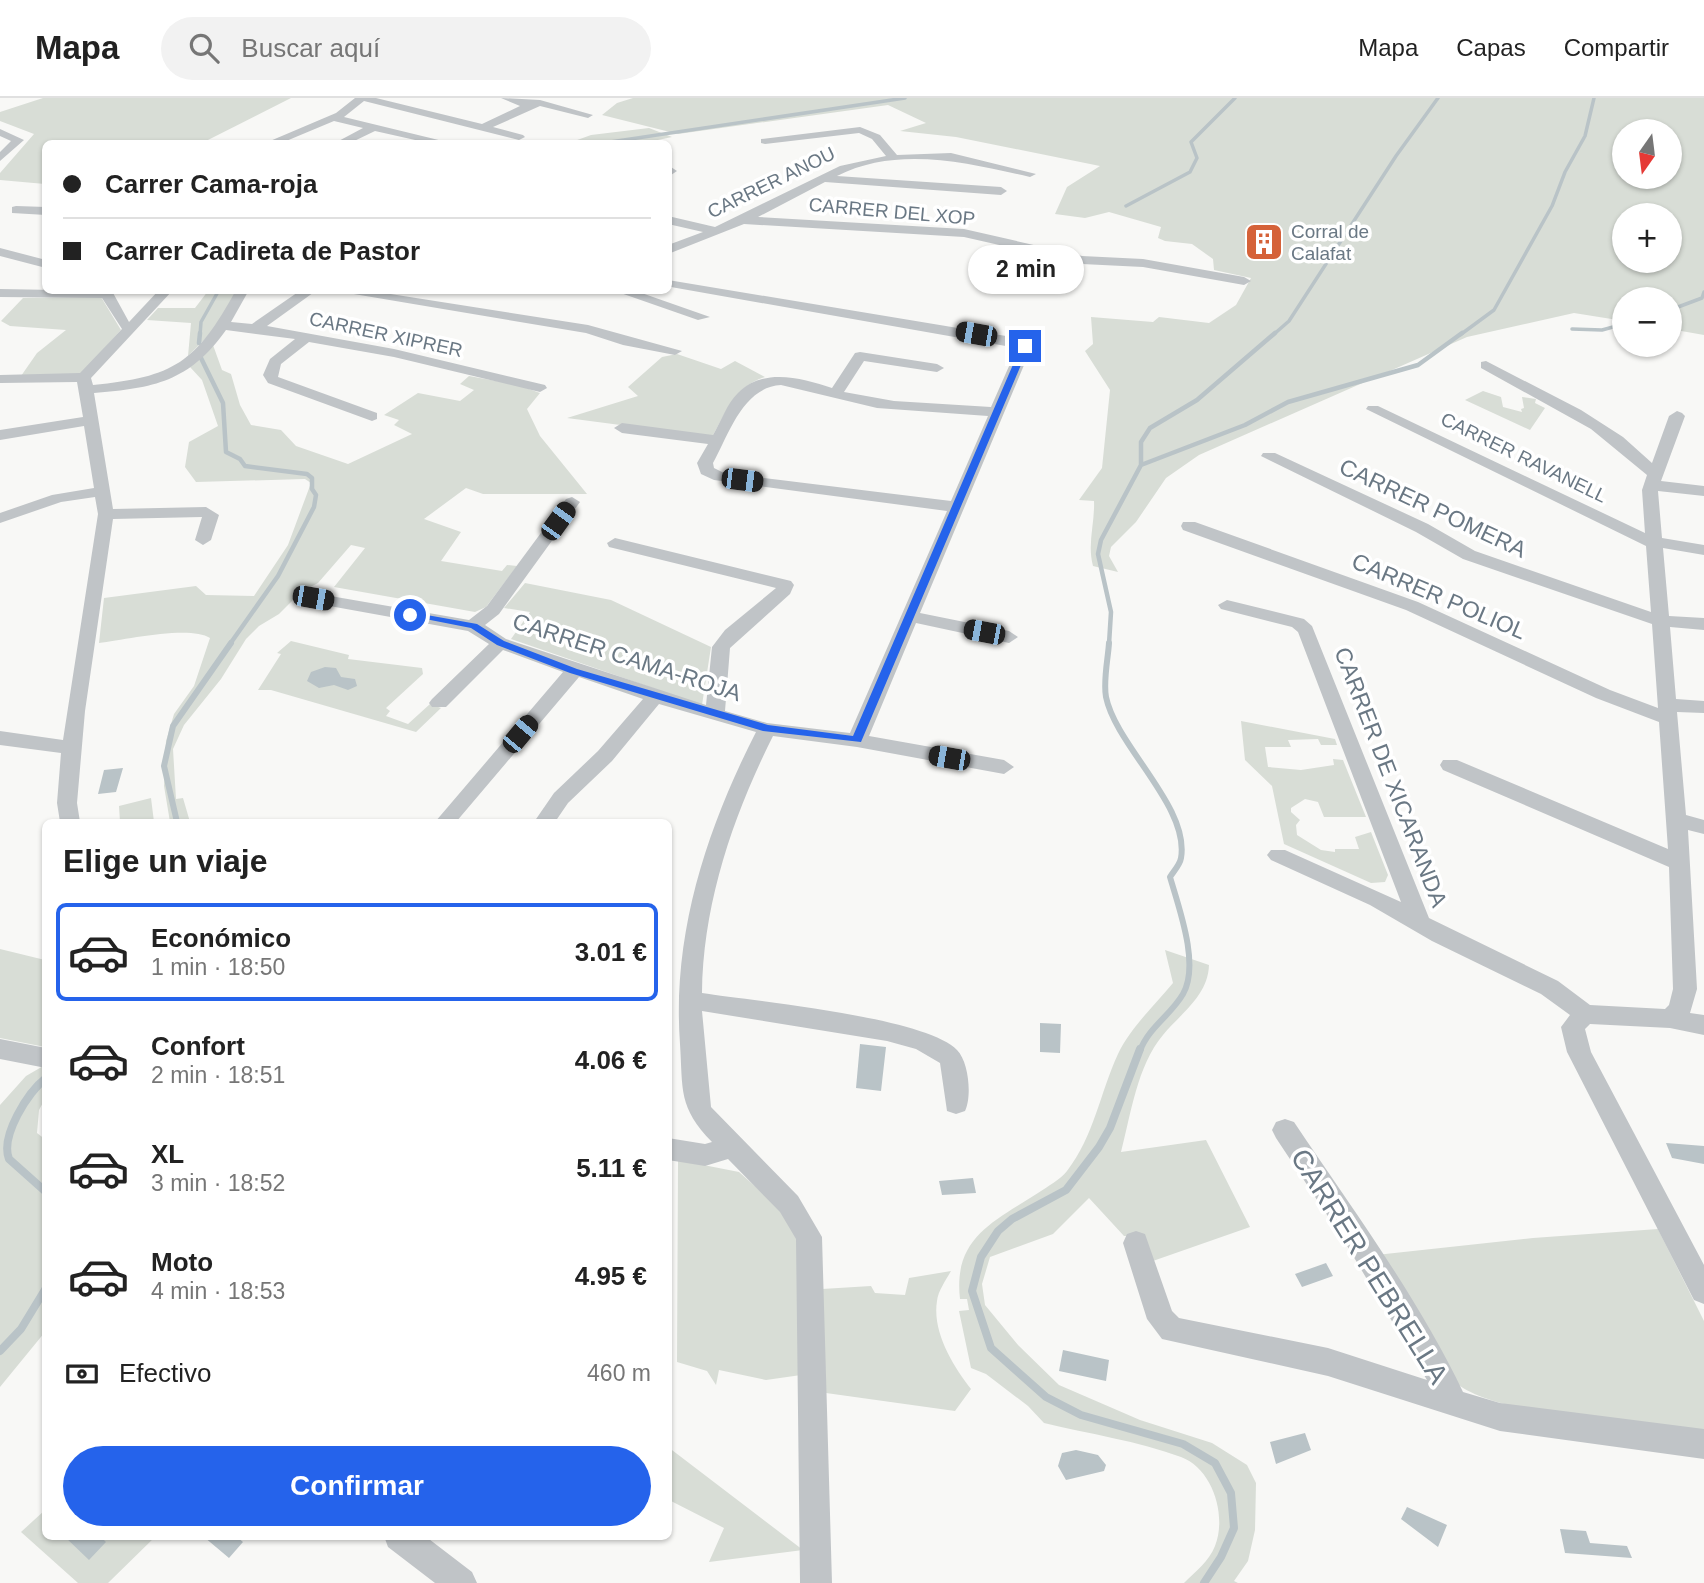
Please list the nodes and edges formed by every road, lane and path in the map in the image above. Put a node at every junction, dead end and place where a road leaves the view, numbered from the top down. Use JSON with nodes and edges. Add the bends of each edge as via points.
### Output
{"nodes":[{"id":1,"x":363,"y":98,"type":"edge"},
{"id":2,"x":506,"y":98,"type":"edge"},
{"id":3,"x":529,"y":105,"type":"junction"},
{"id":4,"x":588,"y":115,"type":"dead end"},
{"id":5,"x":334,"y":118,"type":"junction"},
{"id":6,"x":374,"y":127,"type":"junction"},
{"id":7,"x":485,"y":127,"type":"junction"},
{"id":8,"x":0,"y":132,"type":"edge"},
{"id":9,"x":519,"y":137,"type":"dead end"},
{"id":10,"x":278,"y":140,"type":"edge"},
{"id":11,"x":346,"y":140,"type":"edge"},
{"id":12,"x":432,"y":140,"type":"edge"},
{"id":13,"x":765,"y":141,"type":"dead end"},
{"id":14,"x":893,"y":157,"type":"junction"},
{"id":15,"x":0,"y":158,"type":"edge"},
{"id":16,"x":1030,"y":174,"type":"dead end"},
{"id":17,"x":823,"y":179,"type":"junction"},
{"id":18,"x":1001,"y":191,"type":"dead end"},
{"id":19,"x":16,"y":210,"type":"dead end"},
{"id":20,"x":42,"y":211,"type":"edge"},
{"id":21,"x":743,"y":220,"type":"junction"},
{"id":22,"x":672,"y":221,"type":"edge"},
{"id":23,"x":718,"y":231,"type":"junction"},
{"id":24,"x":672,"y":248,"type":"edge"},
{"id":25,"x":0,"y":252,"type":"edge"},
{"id":26,"x":42,"y":263,"type":"edge"},
{"id":27,"x":1244,"y":281,"type":"dead end"},
{"id":28,"x":672,"y":283,"type":"edge"},
{"id":29,"x":42,"y":291,"type":"edge"},
{"id":30,"x":0,"y":293,"type":"edge"},
{"id":31,"x":94,"y":294,"type":"edge"},
{"id":32,"x":163,"y":294,"type":"edge"},
{"id":33,"x":241,"y":294,"type":"edge"},
{"id":34,"x":305,"y":294,"type":"edge"},
{"id":35,"x":362,"y":294,"type":"edge"},
{"id":36,"x":631,"y":294,"type":"edge"},
{"id":37,"x":704,"y":317,"type":"dead end"},
{"id":38,"x":223,"y":326,"type":"junction"},
{"id":39,"x":254,"y":328,"type":"junction"},
{"id":40,"x":131,"y":329,"type":"junction"},
{"id":41,"x":307,"y":337,"type":"junction"},
{"id":42,"x":675,"y":351,"type":"dead end"},
{"id":43,"x":1486,"y":365,"type":"dead end"},
{"id":44,"x":937,"y":368,"type":"dead end"},
{"id":45,"x":0,"y":379,"type":"edge"},
{"id":46,"x":85,"y":384,"type":"junction"},
{"id":47,"x":540,"y":388,"type":"dead end"},
{"id":48,"x":835,"y":394,"type":"junction"},
{"id":49,"x":1373,"y":409,"type":"dead end"},
{"id":50,"x":996,"y":412,"type":"junction"},
{"id":51,"x":372,"y":416,"type":"dead end"},
{"id":52,"x":1677,"y":416,"type":"dead end"},
{"id":53,"x":91,"y":420,"type":"junction"},
{"id":54,"x":621,"y":428,"type":"dead end"},
{"id":55,"x":0,"y":435,"type":"edge"},
{"id":56,"x":717,"y":440,"type":"junction"},
{"id":57,"x":1269,"y":456,"type":"dead end"},
{"id":58,"x":1653,"y":479,"type":"junction"},
{"id":59,"x":103,"y":491,"type":"junction"},
{"id":60,"x":1704,"y":491,"type":"edge"},
{"id":61,"x":572,"y":502,"type":"dead end"},
{"id":62,"x":957,"y":507,"type":"junction"},
{"id":63,"x":106,"y":514,"type":"junction"},
{"id":64,"x":0,"y":518,"type":"edge"},
{"id":65,"x":1189,"y":526,"type":"dead end"},
{"id":66,"x":204,"y":540,"type":"dead end"},
{"id":67,"x":615,"y":543,"type":"dead end"},
{"id":68,"x":1657,"y":544,"type":"junction"},
{"id":69,"x":1704,"y":550,"type":"edge"},
{"id":70,"x":313,"y":598,"type":"dead end"},
{"id":71,"x":1227,"y":605,"type":"dead end"},
{"id":72,"x":911,"y":617,"type":"junction"},
{"id":73,"x":1660,"y":621,"type":"junction"},
{"id":74,"x":1704,"y":624,"type":"edge"},
{"id":75,"x":474,"y":626,"type":"junction"},
{"id":76,"x":1009,"y":637,"type":"dead end"},
{"id":77,"x":500,"y":643,"type":"junction"},
{"id":78,"x":574,"y":671,"type":"junction"},
{"id":79,"x":656,"y":697,"type":"junction"},
{"id":80,"x":439,"y":703,"type":"dead end"},
{"id":81,"x":1704,"y":707,"type":"edge"},
{"id":82,"x":1667,"y":711,"type":"junction"},
{"id":83,"x":715,"y":714,"type":"junction"},
{"id":84,"x":767,"y":729,"type":"junction"},
{"id":85,"x":0,"y":738,"type":"edge"},
{"id":86,"x":857,"y":740,"type":"junction"},
{"id":87,"x":73,"y":748,"type":"junction"},
{"id":88,"x":1450,"y":765,"type":"dead end"},
{"id":89,"x":1004,"y":768,"type":"dead end"},
{"id":90,"x":70,"y":819,"type":"edge"},
{"id":91,"x":448,"y":819,"type":"edge"},
{"id":92,"x":546,"y":819,"type":"edge"},
{"id":93,"x":1677,"y":821,"type":"junction"},
{"id":94,"x":1704,"y":827,"type":"edge"},
{"id":95,"x":1278,"y":855,"type":"dead end"},
{"id":96,"x":1680,"y":863,"type":"junction"},
{"id":97,"x":1420,"y":923,"type":"junction"},
{"id":98,"x":1694,"y":960,"type":"edge"},
{"id":99,"x":688,"y":1000,"type":"junction"},
{"id":100,"x":1585,"y":1014,"type":"junction"},
{"id":101,"x":1670,"y":1019,"type":"junction"},
{"id":102,"x":1704,"y":1025,"type":"edge"},
{"id":103,"x":0,"y":1049,"type":"edge"},
{"id":104,"x":42,"y":1057,"type":"edge"},
{"id":105,"x":956,"y":1104,"type":"dead end"},
{"id":106,"x":1285,"y":1130,"type":"dead end"},
{"id":107,"x":730,"y":1147,"type":"junction"},
{"id":108,"x":672,"y":1150,"type":"edge"},
{"id":109,"x":1136,"y":1243,"type":"dead end"},
{"id":110,"x":1704,"y":1290,"type":"edge"},
{"id":111,"x":1453,"y":1403,"type":"junction"},
{"id":112,"x":1704,"y":1444,"type":"edge"},
{"id":113,"x":404,"y":1540,"type":"edge"},
{"id":114,"x":461,"y":1583,"type":"edge"},
{"id":115,"x":816,"y":1583,"type":"edge"}],
"edges":[{"from":1,"to":5,"type":"street"},
{"from":1,"to":7,"type":"street"},
{"from":2,"to":3,"type":"street"},
{"from":3,"to":4,"type":"street","via":[[540,103]]},
{"from":3,"to":7,"type":"street"},
{"from":5,"to":6,"type":"street"},
{"from":5,"to":10,"type":"street"},
{"from":6,"to":11,"type":"street"},
{"from":6,"to":12,"type":"street"},
{"from":7,"to":9,"type":"street"},
{"from":8,"to":15,"type":"street","via":[[18,140]]},
{"from":13,"to":14,"type":"street","name":"CARRER ANOU","via":[[864,131],[876,137]]},
{"from":14,"to":16,"type":"street","name":"CARRER ANOU","via":[[951,156]]},
{"from":14,"to":17,"type":"street","name":"CARRER ANOU","via":[[855,164]]},
{"from":17,"to":18,"type":"street"},
{"from":17,"to":21,"type":"street","name":"CARRER ANOU"},
{"from":19,"to":20,"type":"street"},
{"from":21,"to":23,"type":"street","name":"CARRER ANOU"},
{"from":21,"to":27,"type":"street","name":"CARRER DEL XOP","via":[[964,233],[1082,260],[1143,263]]},
{"from":22,"to":23,"type":"street"},
{"from":23,"to":24,"type":"street","name":"CARRER ANOU"},
{"from":25,"to":26,"type":"street"},
{"from":28,"to":50,"type":"street","via":[[1021,342],[1025,346]]},
{"from":29,"to":30,"type":"street"},
{"from":31,"to":40,"type":"street","via":[[109,295],[124,325]]},
{"from":32,"to":40,"type":"street"},
{"from":33,"to":38,"type":"street"},
{"from":34,"to":39,"type":"street"},
{"from":35,"to":42,"type":"street","via":[[588,329]]},
{"from":36,"to":37,"type":"street"},
{"from":38,"to":39,"type":"street","name":"CARRER XIPRER"},
{"from":38,"to":46,"type":"street","via":[[172,374],[148,382]]},
{"from":39,"to":41,"type":"street","name":"CARRER XIPRER"},
{"from":40,"to":46,"type":"street"},
{"from":41,"to":47,"type":"street","name":"CARRER XIPRER"},
{"from":41,"to":51,"type":"street","via":[[275,362],[273,380]]},
{"from":43,"to":58,"type":"street","via":[[1576,412],[1643,461]]},
{"from":44,"to":48,"type":"street","via":[[864,355]]},
{"from":45,"to":46,"type":"street"},
{"from":46,"to":53,"type":"street"},
{"from":48,"to":50,"type":"street","via":[[901,407]]},
{"from":48,"to":56,"type":"street","via":[[784,381],[763,383],[742,397]]},
{"from":49,"to":68,"type":"street","name":"CARRER RAVANELL"},
{"from":50,"to":62,"type":"street"},
{"from":52,"to":58,"type":"street"},
{"from":53,"to":55,"type":"street"},
{"from":53,"to":59,"type":"street"},
{"from":54,"to":56,"type":"street"},
{"from":56,"to":62,"type":"street","via":[[705,467],[720,477]]},
{"from":57,"to":73,"type":"street","name":"CARRER POMERA","via":[[1469,555]]},
{"from":58,"to":60,"type":"street"},
{"from":58,"to":68,"type":"street"},
{"from":59,"to":63,"type":"street"},
{"from":59,"to":64,"type":"street","via":[[58,498]]},
{"from":61,"to":75,"type":"street","name":"CARRER CAMA-ROJA","via":[[493,610]]},
{"from":62,"to":72,"type":"street"},
{"from":63,"to":66,"type":"street","via":[[206,512],[211,515]]},
{"from":63,"to":87,"type":"street"},
{"from":65,"to":82,"type":"street","name":"CARRER POLIOL","via":[[1412,606],[1603,694]]},
{"from":67,"to":83,"type":"street","via":[[785,585],[721,647]]},
{"from":68,"to":69,"type":"street","name":"CARRER RAVANELL"},
{"from":68,"to":73,"type":"street"},
{"from":70,"to":75,"type":"street","name":"CARRER CAMA-ROJA"},
{"from":71,"to":97,"type":"street","name":"CARRER DE XICARANDA","via":[[1298,623],[1306,630]]},
{"from":72,"to":76,"type":"street"},
{"from":72,"to":86,"type":"street"},
{"from":73,"to":74,"type":"street","name":"CARRER POMERA"},
{"from":73,"to":82,"type":"street"},
{"from":75,"to":77,"type":"street","name":"CARRER CAMA-ROJA"},
{"from":77,"to":78,"type":"street","name":"CARRER CAMA-ROJA"},
{"from":77,"to":80,"type":"street"},
{"from":78,"to":79,"type":"street","name":"CARRER CAMA-ROJA"},
{"from":78,"to":91,"type":"street"},
{"from":79,"to":83,"type":"street","name":"CARRER CAMA-ROJA"},
{"from":79,"to":92,"type":"street"},
{"from":81,"to":82,"type":"street","name":"CARRER POLIOL"},
{"from":82,"to":93,"type":"street"},
{"from":83,"to":84,"type":"street","name":"CARRER CAMA-ROJA"},
{"from":84,"to":86,"type":"street","name":"CARRER CAMA-ROJA"},
{"from":84,"to":99,"type":"street","via":[[720,835],[695,936]]},
{"from":85,"to":87,"type":"street"},
{"from":86,"to":89,"type":"street","name":"CARRER CAMA-ROJA"},
{"from":87,"to":90,"type":"street"},
{"from":88,"to":96,"type":"street"},
{"from":93,"to":94,"type":"street"},
{"from":93,"to":96,"type":"street"},
{"from":95,"to":97,"type":"street","via":[[1378,899]]},
{"from":96,"to":98,"type":"street"},
{"from":97,"to":100,"type":"street","name":"CARRER DE XICARANDA","via":[[1458,947],[1563,995]]},
{"from":98,"to":101,"type":"street","via":[[1682,1001]]},
{"from":99,"to":105,"type":"street","via":[[915,1038],[949,1057]]},
{"from":99,"to":107,"type":"street","via":[[697,1106]]},
{"from":100,"to":101,"type":"street"},
{"from":100,"to":110,"type":"street","via":[[1573,1027],[1579,1052]]},
{"from":101,"to":102,"type":"street"},
{"from":103,"to":104,"type":"street"},
{"from":106,"to":111,"type":"street","name":"CARRER PEBRELLA","via":[[1352,1231]]},
{"from":107,"to":108,"type":"street","via":[[705,1155]]},
{"from":107,"to":115,"type":"street","via":[[789,1203],[809,1237]]},
{"from":109,"to":111,"type":"street","name":"CARRER PEBRELLA","via":[[1161,1319],[1171,1330],[1328,1362]]},
{"from":111,"to":112,"type":"street","name":"CARRER PEBRELLA","via":[[1500,1418]]},
{"from":113,"to":114,"type":"street"}]}
